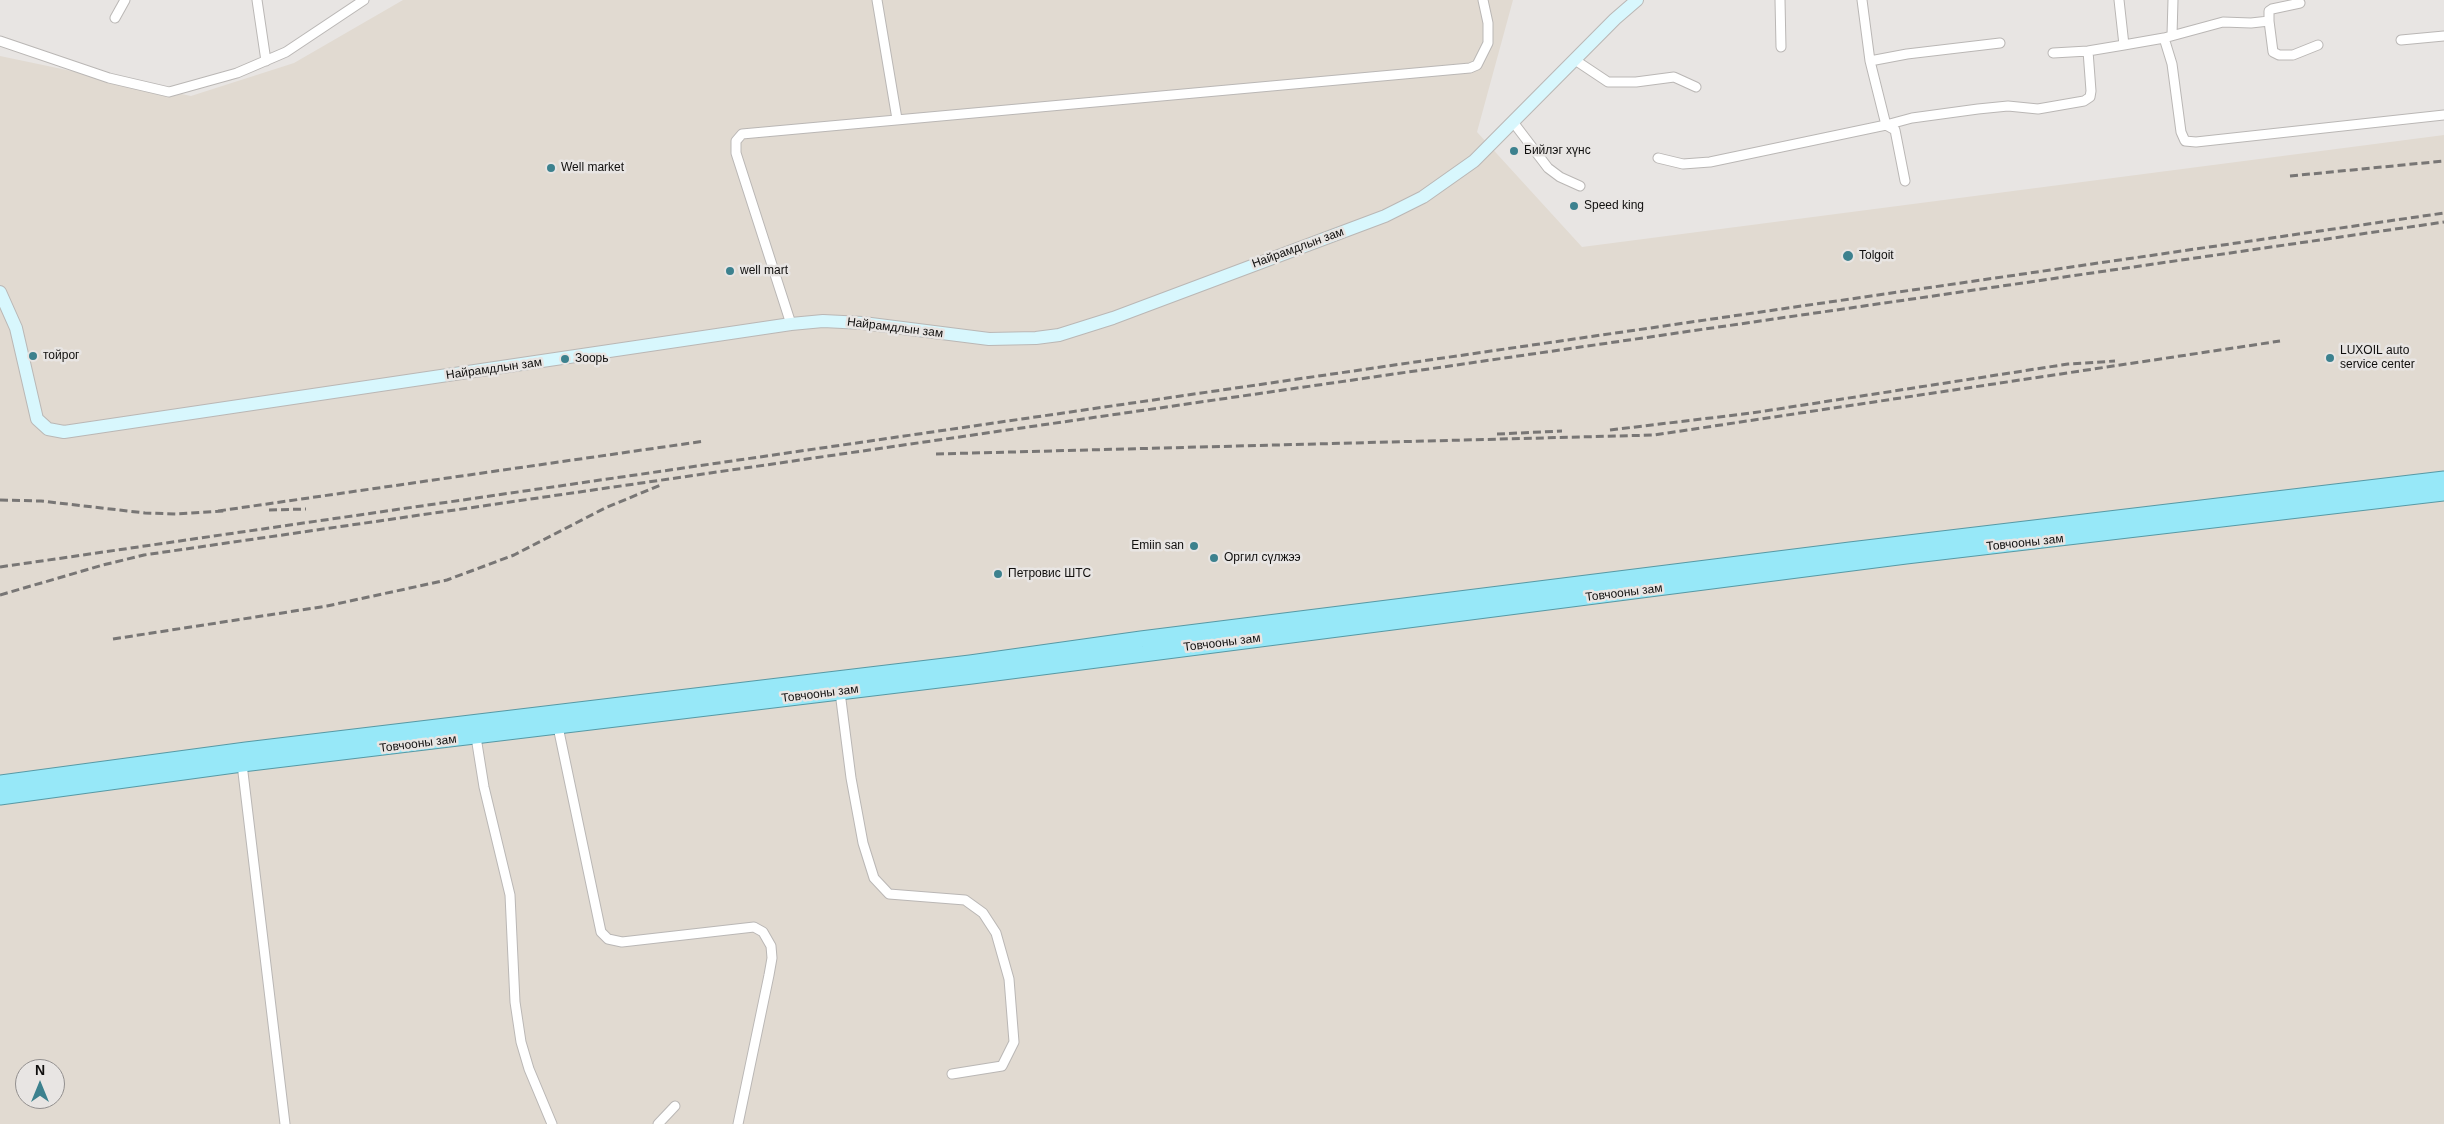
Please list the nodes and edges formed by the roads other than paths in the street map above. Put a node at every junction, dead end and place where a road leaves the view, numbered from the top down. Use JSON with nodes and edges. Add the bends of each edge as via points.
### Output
{"nodes":[{"id":1,"x":125,"y":0,"type":"edge"},
{"id":2,"x":257,"y":0,"type":"edge"},
{"id":3,"x":364,"y":0,"type":"edge"},
{"id":4,"x":878,"y":0,"type":"edge"},
{"id":5,"x":1483,"y":0,"type":"edge"},
{"id":6,"x":1637,"y":0,"type":"edge"},
{"id":7,"x":1780,"y":0,"type":"edge"},
{"id":8,"x":1862,"y":0,"type":"edge"},
{"id":9,"x":2119,"y":0,"type":"edge"},
{"id":10,"x":2173,"y":0,"type":"edge"},
{"id":11,"x":2300,"y":3,"type":"dead end"},
{"id":12,"x":115,"y":18,"type":"dead end"},
{"id":13,"x":2269,"y":21,"type":"junction"},
{"id":14,"x":2444,"y":36,"type":"edge"},
{"id":15,"x":2168,"y":37,"type":"junction"},
{"id":16,"x":2401,"y":40,"type":"dead end"},
{"id":17,"x":0,"y":41,"type":"edge"},
{"id":18,"x":2000,"y":43,"type":"dead end"},
{"id":19,"x":2124,"y":45,"type":"junction"},
{"id":20,"x":2318,"y":45,"type":"dead end"},
{"id":21,"x":1781,"y":47,"type":"dead end"},
{"id":22,"x":2088,"y":51,"type":"junction"},
{"id":23,"x":2053,"y":53,"type":"dead end"},
{"id":24,"x":1575,"y":60,"type":"junction"},
{"id":25,"x":266,"y":61,"type":"junction"},
{"id":26,"x":1870,"y":61,"type":"junction"},
{"id":27,"x":1696,"y":87,"type":"dead end"},
{"id":28,"x":2444,"y":115,"type":"edge"},
{"id":29,"x":897,"y":119,"type":"junction"},
{"id":30,"x":1512,"y":122,"type":"junction"},
{"id":31,"x":1886,"y":124,"type":"junction"},
{"id":32,"x":1658,"y":158,"type":"dead end"},
{"id":33,"x":1905,"y":181,"type":"dead end"},
{"id":34,"x":1580,"y":186,"type":"dead end"},
{"id":35,"x":0,"y":292,"type":"edge"},
{"id":36,"x":791,"y":324,"type":"junction"},
{"id":37,"x":2444,"y":479,"type":"edge"},
{"id":38,"x":2444,"y":493,"type":"edge"},
{"id":39,"x":840,"y":692,"type":"junction"},
{"id":40,"x":556,"y":720,"type":"junction"},
{"id":41,"x":476,"y":737,"type":"junction"},
{"id":42,"x":242,"y":764,"type":"junction"},
{"id":43,"x":0,"y":783,"type":"edge"},
{"id":44,"x":0,"y":797,"type":"edge"},
{"id":45,"x":952,"y":1074,"type":"dead end"},
{"id":46,"x":675,"y":1106,"type":"dead end"},
{"id":47,"x":285,"y":1124,"type":"edge"},
{"id":48,"x":552,"y":1124,"type":"edge"},
{"id":49,"x":658,"y":1124,"type":"edge"},
{"id":50,"x":738,"y":1124,"type":"edge"}],
"edges":[{"from":1,"to":12,"type":"street"},
{"from":2,"to":25,"type":"street"},
{"from":3,"to":25,"type":"street","via":[[286,52]]},
{"from":4,"to":29,"type":"street"},
{"from":5,"to":29,"type":"street","via":[[1488,43],[1477,66],[1470,68]]},
{"from":6,"to":24,"type":"main road","name":"Найрамдлын зам"},
{"from":7,"to":21,"type":"street"},
{"from":8,"to":26,"type":"street"},
{"from":9,"to":19,"type":"street"},
{"from":10,"to":15,"type":"street"},
{"from":11,"to":13,"type":"street","via":[[2272,9]]},
{"from":13,"to":15,"type":"street","via":[[2223,22]]},
{"from":13,"to":20,"type":"street","via":[[2273,52],[2279,55],[2293,55]]},
{"from":14,"to":16,"type":"street"},
{"from":15,"to":19,"type":"street"},
{"from":15,"to":28,"type":"street","via":[[2185,141]]},
{"from":17,"to":25,"type":"street","via":[[109,78],[169,92],[237,73]]},
{"from":18,"to":26,"type":"street"},
{"from":19,"to":22,"type":"street"},
{"from":22,"to":23,"type":"street"},
{"from":22,"to":31,"type":"street","via":[[2091,91],[2090,98],[2084,101],[2038,109],[2008,106],[1978,109]]},
{"from":24,"to":27,"type":"street","via":[[1608,82],[1674,77]]},
{"from":24,"to":30,"type":"main road","name":"Найрамдлын зам"},
{"from":26,"to":31,"type":"street"},
{"from":29,"to":36,"type":"street","via":[[747,132],[736,141],[736,154]]},
{"from":30,"to":34,"type":"street","via":[[1548,168]]},
{"from":30,"to":36,"type":"main road","name":"Найрамдлын зам","via":[[1453,178],[1400,210],[1113,318],[1059,335],[989,339],[855,323]]},
{"from":31,"to":32,"type":"street","via":[[1710,162],[1683,164]]},
{"from":31,"to":33,"type":"street","via":[[1895,130]]},
{"from":35,"to":36,"type":"main road","name":"Найрамдлын зам","via":[[16,328],[39,422],[56,431],[110,426]]},
{"from":37,"to":40,"type":"highway","name":"Товчооны зам","via":[[1850,550]]},
{"from":38,"to":39,"type":"highway","name":"Товчооны зам","via":[[1906,556]]},
{"from":39,"to":40,"type":"highway","name":"Товчооны зам"},
{"from":39,"to":45,"type":"street","via":[[852,787],[874,878],[889,894],[966,900],[984,913],[996,933],[1009,979],[1014,1042],[1002,1066]]},
{"from":40,"to":41,"type":"highway","name":"Товчооны зам"},
{"from":40,"to":43,"type":"highway","name":"Товчооны зам","via":[[246,750]]},
{"from":40,"to":50,"type":"street","via":[[601,932],[608,939],[622,942],[754,927],[763,932],[771,946],[770,974]]},
{"from":41,"to":42,"type":"highway","name":"Товчооны зам"},
{"from":41,"to":48,"type":"street","via":[[484,787],[510,895],[515,1002],[521,1042]]},
{"from":42,"to":44,"type":"highway","name":"Товчооны зам"},
{"from":42,"to":47,"type":"street"},
{"from":46,"to":49,"type":"street"}]}
